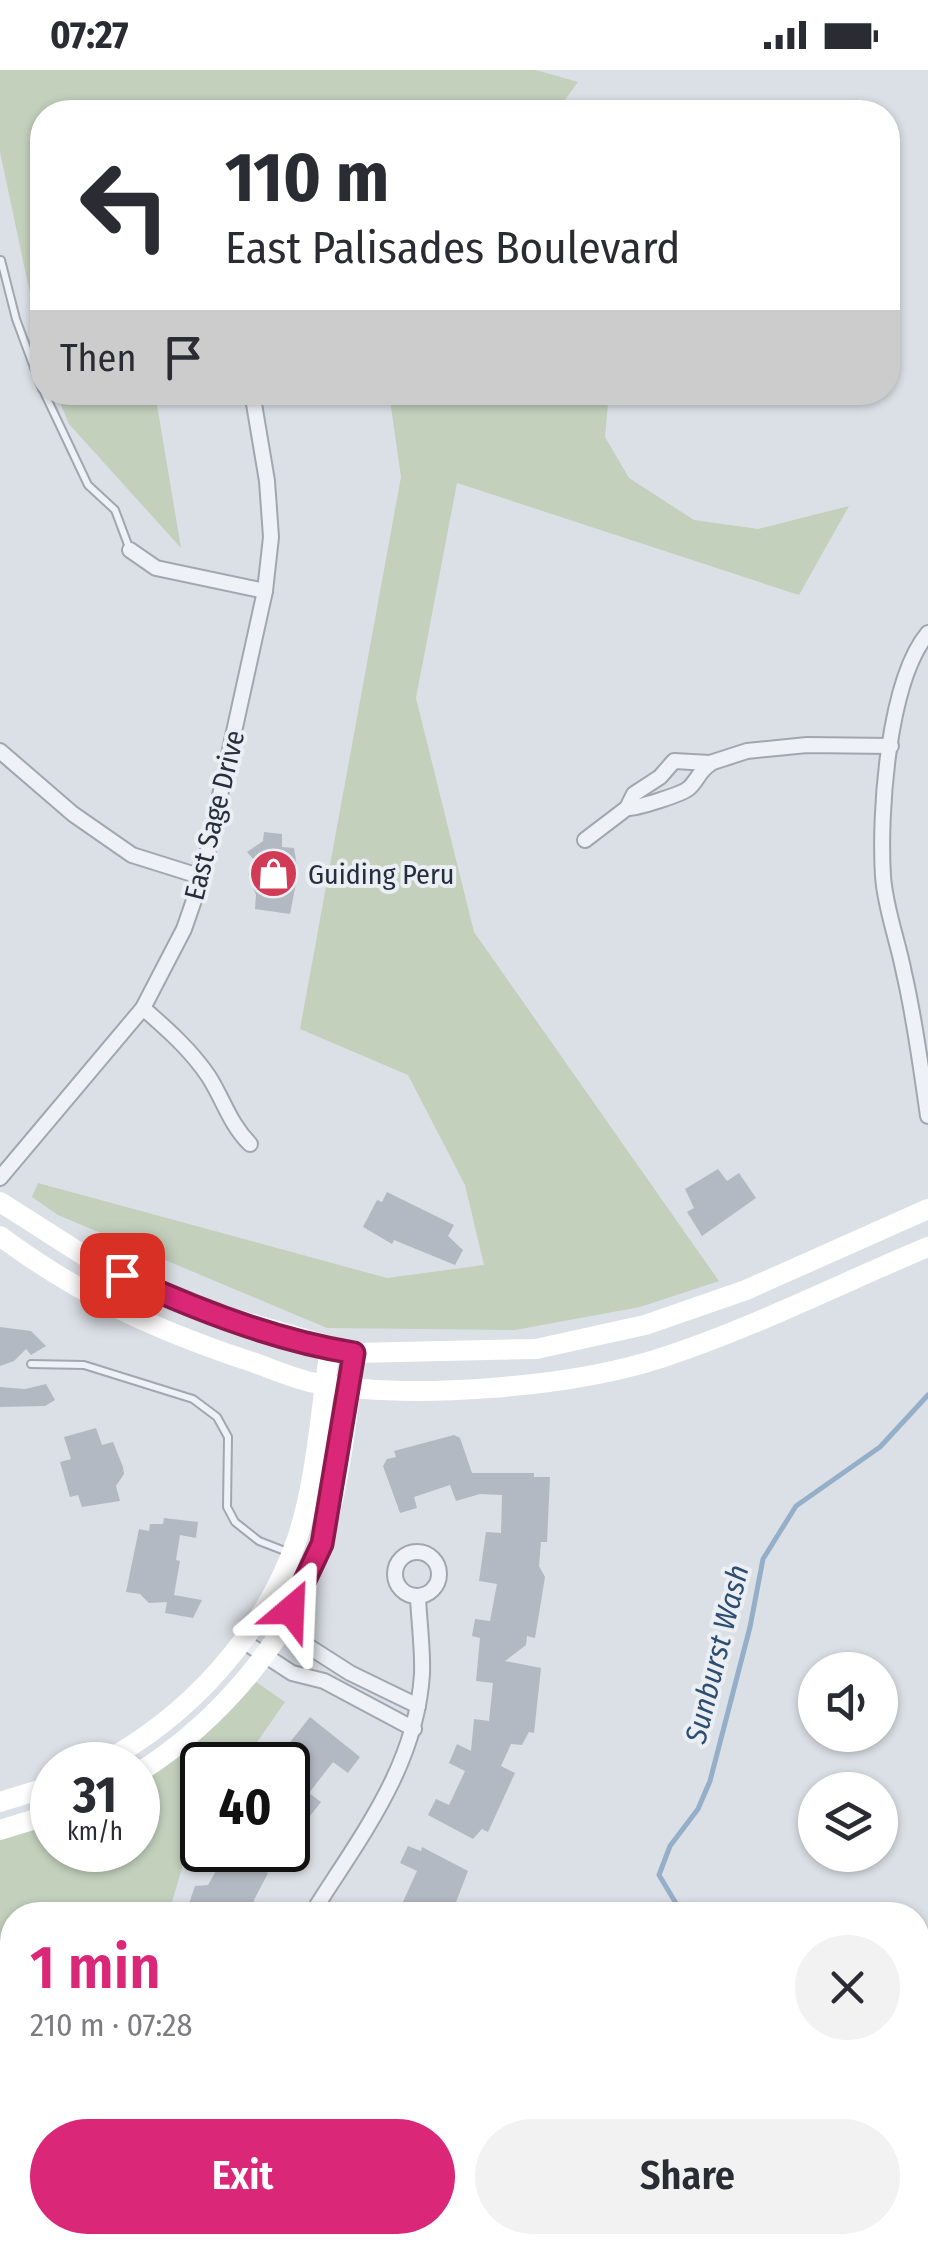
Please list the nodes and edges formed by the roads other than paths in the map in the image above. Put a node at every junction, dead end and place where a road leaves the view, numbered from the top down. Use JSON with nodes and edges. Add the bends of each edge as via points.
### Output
{"nodes":[{"id":1,"x":1,"y":260,"type":"edge"},
{"id":2,"x":30,"y":356,"type":"edge"},
{"id":3,"x":50,"y":405,"type":"edge"},
{"id":4,"x":254,"y":405,"type":"edge"},
{"id":5,"x":130,"y":550,"type":"joint"},
{"id":6,"x":266,"y":592,"type":"junction"},
{"id":7,"x":928,"y":633,"type":"edge"},
{"id":8,"x":891,"y":746,"type":"junction"},
{"id":9,"x":0,"y":751,"type":"edge"},
{"id":10,"x":710,"y":763,"type":"junction"},
{"id":11,"x":627,"y":808,"type":"junction"},
{"id":12,"x":585,"y":840,"type":"dead end"},
{"id":13,"x":202,"y":878,"type":"junction"},
{"id":14,"x":143,"y":1008,"type":"junction"},
{"id":15,"x":926,"y":1074,"type":"edge"},
{"id":16,"x":928,"y":1116,"type":"edge"},
{"id":17,"x":250,"y":1144,"type":"dead end"},
{"id":18,"x":2,"y":1171,"type":"edge"},
{"id":19,"x":0,"y":1202,"type":"edge"},
{"id":20,"x":928,"y":1209,"type":"edge"},
{"id":21,"x":0,"y":1236,"type":"edge"},
{"id":22,"x":928,"y":1247,"type":"edge"},
{"id":23,"x":330,"y":1349,"type":"junction"},
{"id":24,"x":354,"y":1353,"type":"junction"},
{"id":25,"x":30,"y":1364,"type":"dead end"},
{"id":26,"x":324,"y":1384,"type":"junction"},
{"id":27,"x":350,"y":1388,"type":"junction"},
{"id":28,"x":291,"y":1553,"type":"junction"},
{"id":29,"x":418,"y":1597,"type":"dead end"},
{"id":30,"x":262,"y":1616,"type":"junction"},
{"id":31,"x":281,"y":1628,"type":"junction"},
{"id":32,"x":244,"y":1641,"type":"junction"},
{"id":33,"x":264,"y":1654,"type":"junction"},
{"id":34,"x":418,"y":1706,"type":"junction"},
{"id":35,"x":414,"y":1729,"type":"junction"},
{"id":36,"x":133,"y":1742,"type":"edge"},
{"id":37,"x":160,"y":1756,"type":"edge"},
{"id":38,"x":30,"y":1793,"type":"edge"},
{"id":39,"x":0,"y":1802,"type":"edge"},
{"id":40,"x":30,"y":1821,"type":"edge"},
{"id":41,"x":0,"y":1830,"type":"edge"},
{"id":42,"x":319,"y":1902,"type":"edge"}],
"edges":[{"from":1,"to":2,"type":"lane"},
{"from":3,"to":5,"type":"lane","via":[[88,485],[115,510]]},
{"from":4,"to":6,"type":"street","name":"East Sage Drive","via":[[271,537]]},
{"from":5,"to":6,"type":"street","via":[[156,568]]},
{"from":6,"to":13,"type":"street","name":"East Sage Drive"},
{"from":7,"to":8,"type":"street","via":[[906,666]]},
{"from":8,"to":10,"type":"street","via":[[807,745],[747,751]]},
{"from":8,"to":15,"type":"street","via":[[883,878]]},
{"from":9,"to":13,"type":"street","via":[[132,855]]},
{"from":10,"to":11,"type":"street","via":[[684,792]]},
{"from":10,"to":11,"type":"street","via":[[674,762],[634,794]]},
{"from":11,"to":12,"type":"street"},
{"from":13,"to":14,"type":"street","name":"East Sage Drive"},
{"from":14,"to":17,"type":"street","via":[[187,1048]]},
{"from":14,"to":18,"type":"street","name":"East Sage Drive"},
{"from":15,"to":16,"type":"street"},
{"from":19,"to":23,"type":"street","via":[[77,1252],[153,1289]]},
{"from":20,"to":24,"type":"street","via":[[746,1290],[645,1325],[536,1349]]},
{"from":21,"to":26,"type":"street","via":[[77,1290],[143,1322]]},
{"from":22,"to":27,"type":"street","via":[[660,1358],[542,1381]]},
{"from":23,"to":24,"type":"street"},
{"from":23,"to":26,"type":"street"},
{"from":24,"to":27,"type":"street"},
{"from":25,"to":28,"type":"lane","via":[[84,1364],[193,1399],[217,1416],[228,1438],[227,1507],[235,1522]]},
{"from":26,"to":27,"type":"street"},
{"from":26,"to":28,"type":"street","via":[[314,1464]]},
{"from":27,"to":31,"type":"street","via":[[322,1544]]},
{"from":28,"to":30,"type":"street"},
{"from":29,"to":34,"type":"street"},
{"from":30,"to":31,"type":"street"},
{"from":30,"to":32,"type":"street"},
{"from":31,"to":33,"type":"street"},
{"from":31,"to":34,"type":"street"},
{"from":32,"to":33,"type":"street"},
{"from":32,"to":36,"type":"street","via":[[203,1686]]},
{"from":33,"to":35,"type":"street"},
{"from":33,"to":37,"type":"street","via":[[198,1728]]},
{"from":34,"to":35,"type":"street"},
{"from":35,"to":42,"type":"street","via":[[390,1793]]},
{"from":38,"to":39,"type":"street"},
{"from":40,"to":41,"type":"street"}]}
